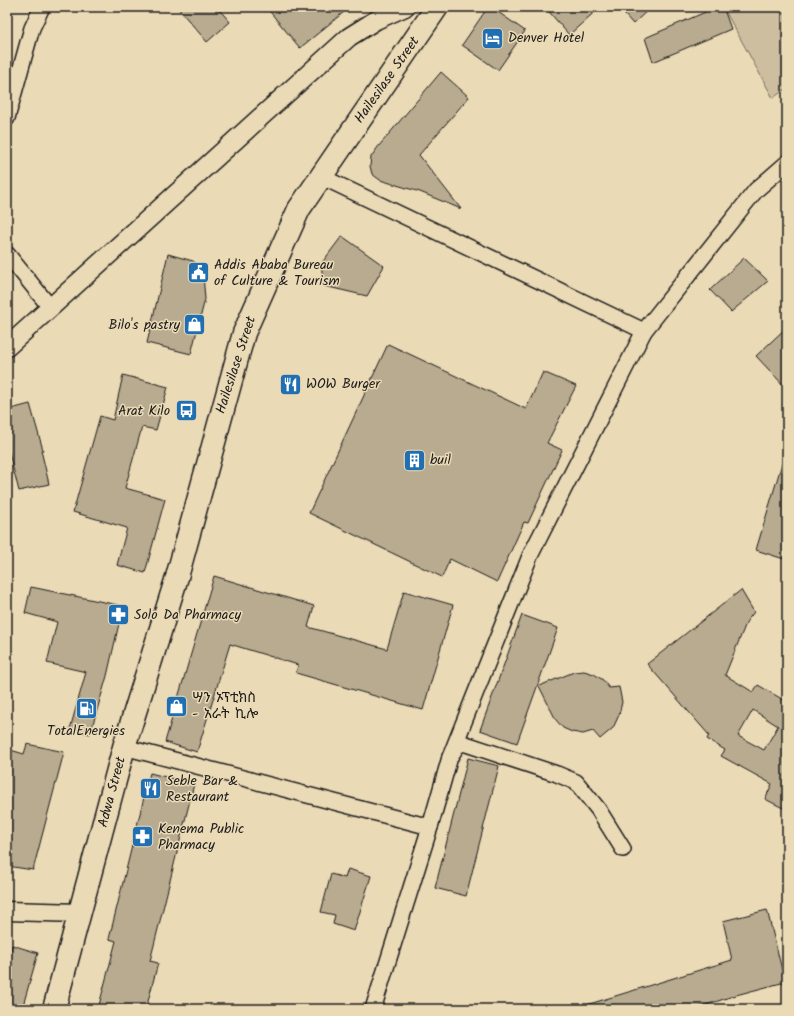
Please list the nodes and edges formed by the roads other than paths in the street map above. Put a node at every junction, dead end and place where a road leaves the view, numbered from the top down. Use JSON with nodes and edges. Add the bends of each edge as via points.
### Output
{"nodes":[{"id":1,"x":42,"y":7,"type":"edge"},
{"id":2,"x":405,"y":7,"type":"edge"},
{"id":3,"x":437,"y":7,"type":"edge"},
{"id":4,"x":7,"y":118,"type":"edge"},
{"id":5,"x":787,"y":163,"type":"edge"},
{"id":6,"x":320,"y":176,"type":"junction"},
{"id":7,"x":7,"y":254,"type":"edge"},
{"id":8,"x":50,"y":307,"type":"junction"},
{"id":9,"x":644,"y":331,"type":"junction"},
{"id":10,"x":7,"y":347,"type":"edge"},
{"id":11,"x":177,"y":578,"type":"joint"},
{"id":12,"x":124,"y":747,"type":"junction"},
{"id":13,"x":450,"y":756,"type":"junction"},
{"id":14,"x":430,"y":827,"type":"junction"},
{"id":15,"x":623,"y":849,"type":"dead end"},
{"id":16,"x":7,"y":911,"type":"edge"},
{"id":17,"x":80,"y":913,"type":"junction"},
{"id":18,"x":54,"y":1009,"type":"edge"},
{"id":19,"x":373,"y":1009,"type":"edge"}],
"edges":[{"from":1,"to":4,"type":"street","via":[[32,28]]},
{"from":2,"to":8,"type":"street","via":[[376,20],[349,37]]},
{"from":3,"to":6,"type":"main road","name":"Hailesilase Street"},
{"from":5,"to":9,"type":"street","via":[[756,190]]},
{"from":6,"to":9,"type":"street"},
{"from":6,"to":11,"type":"main road","name":"Hailesilase Street","via":[[299,209],[244,332]]},
{"from":7,"to":8,"type":"street"},
{"from":8,"to":10,"type":"street"},
{"from":9,"to":13,"type":"street","via":[[530,556]]},
{"from":11,"to":12,"type":"main road","name":"Adwa Street"},
{"from":12,"to":14,"type":"street"},
{"from":12,"to":17,"type":"main road","name":"Adwa Street"},
{"from":13,"to":14,"type":"street"},
{"from":13,"to":15,"type":"street","via":[[462,743],[576,782],[598,809]]},
{"from":14,"to":19,"type":"street"},
{"from":16,"to":17,"type":"street"},
{"from":17,"to":18,"type":"main road","name":"Adwa Street"}]}
